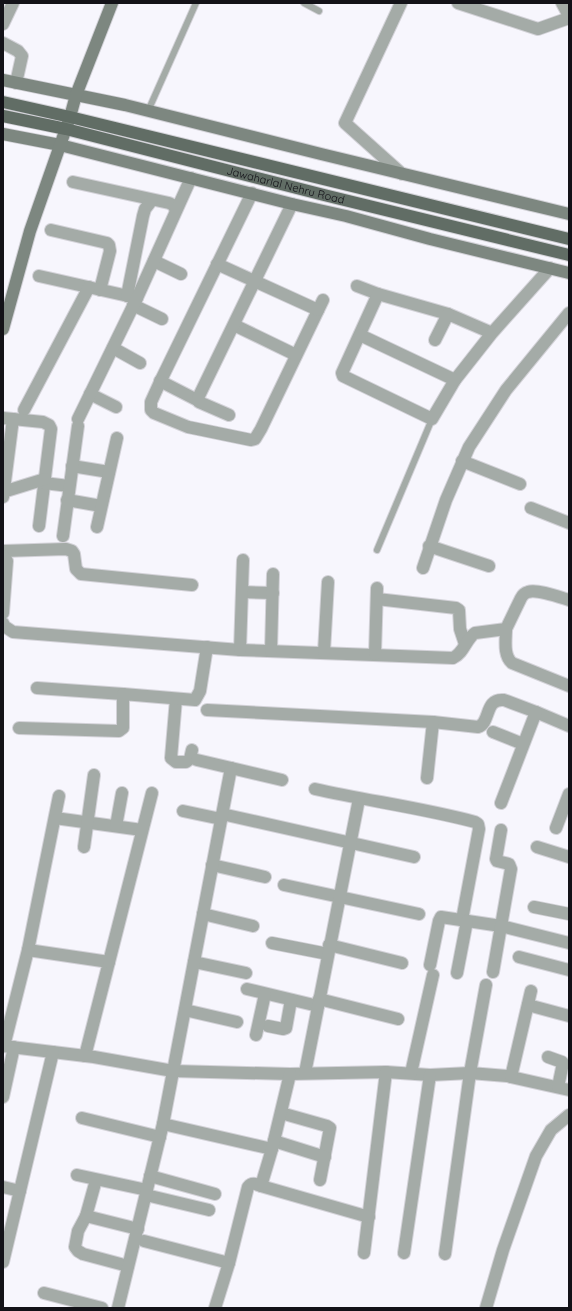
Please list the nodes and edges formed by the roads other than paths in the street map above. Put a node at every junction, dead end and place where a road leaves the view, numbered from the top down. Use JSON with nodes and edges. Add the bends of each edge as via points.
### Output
{"nodes":[{"id":1,"x":13,"y":3,"type":"edge"},
{"id":2,"x":112,"y":3,"type":"edge"},
{"id":3,"x":196,"y":3,"type":"edge"},
{"id":4,"x":304,"y":3,"type":"edge"},
{"id":5,"x":401,"y":3,"type":"edge"},
{"id":6,"x":458,"y":3,"type":"edge"},
{"id":7,"x":562,"y":3,"type":"edge"},
{"id":8,"x":319,"y":11,"type":"dead end"},
{"id":9,"x":569,"y":17,"type":"edge"},
{"id":10,"x":3,"y":24,"type":"edge"},
{"id":11,"x":3,"y":43,"type":"edge"},
{"id":12,"x":3,"y":80,"type":"edge"},
{"id":13,"x":16,"y":83,"type":"junction"},
{"id":14,"x":76,"y":95,"type":"junction"},
{"id":15,"x":3,"y":102,"type":"edge"},
{"id":16,"x":148,"y":111,"type":"junction"},
{"id":17,"x":3,"y":116,"type":"edge"},
{"id":18,"x":70,"y":117,"type":"junction"},
{"id":19,"x":66,"y":129,"type":"junction"},
{"id":20,"x":3,"y":134,"type":"edge"},
{"id":21,"x":60,"y":145,"type":"junction"},
{"id":22,"x":402,"y":174,"type":"junction"},
{"id":23,"x":191,"y":178,"type":"junction"},
{"id":24,"x":73,"y":182,"type":"dead end"},
{"id":25,"x":252,"y":193,"type":"junction"},
{"id":26,"x":152,"y":200,"type":"junction"},
{"id":27,"x":292,"y":204,"type":"junction"},
{"id":28,"x":176,"y":210,"type":"junction"},
{"id":29,"x":569,"y":214,"type":"edge"},
{"id":30,"x":51,"y":230,"type":"dead end"},
{"id":31,"x":569,"y":239,"type":"edge"},
{"id":32,"x":569,"y":255,"type":"edge"},
{"id":33,"x":154,"y":261,"type":"junction"},
{"id":34,"x":218,"y":264,"type":"junction"},
{"id":35,"x":550,"y":268,"type":"junction"},
{"id":36,"x":569,"y":273,"type":"edge"},
{"id":37,"x":181,"y":274,"type":"dead end"},
{"id":38,"x":39,"y":276,"type":"dead end"},
{"id":39,"x":255,"y":281,"type":"junction"},
{"id":40,"x":357,"y":286,"type":"dead end"},
{"id":41,"x":94,"y":288,"type":"junction"},
{"id":42,"x":378,"y":294,"type":"junction"},
{"id":43,"x":132,"y":300,"type":"junction"},
{"id":44,"x":569,"y":313,"type":"edge"},
{"id":45,"x":448,"y":314,"type":"junction"},
{"id":46,"x":162,"y":319,"type":"dead end"},
{"id":47,"x":234,"y":325,"type":"junction"},
{"id":48,"x":3,"y":329,"type":"edge"},
{"id":49,"x":492,"y":333,"type":"junction"},
{"id":50,"x":360,"y":335,"type":"junction"},
{"id":51,"x":435,"y":340,"type":"dead end"},
{"id":52,"x":113,"y":348,"type":"junction"},
{"id":53,"x":296,"y":355,"type":"junction"},
{"id":54,"x":140,"y":363,"type":"dead end"},
{"id":55,"x":455,"y":380,"type":"junction"},
{"id":56,"x":160,"y":381,"type":"junction"},
{"id":57,"x":90,"y":394,"type":"junction"},
{"id":58,"x":197,"y":400,"type":"junction"},
{"id":59,"x":116,"y":407,"type":"dead end"},
{"id":60,"x":24,"y":410,"type":"dead end"},
{"id":61,"x":229,"y":415,"type":"dead end"},
{"id":62,"x":8,"y":418,"type":"edge"},
{"id":63,"x":432,"y":419,"type":"junction"},
{"id":64,"x":117,"y":438,"type":"dead end"},
{"id":65,"x":462,"y":461,"type":"junction"},
{"id":66,"x":72,"y":466,"type":"junction"},
{"id":67,"x":109,"y":472,"type":"junction"},
{"id":68,"x":45,"y":481,"type":"junction"},
{"id":69,"x":520,"y":484,"type":"dead end"},
{"id":70,"x":69,"y":486,"type":"junction"},
{"id":71,"x":3,"y":494,"type":"edge"},
{"id":72,"x":67,"y":500,"type":"junction"},
{"id":73,"x":101,"y":506,"type":"junction"},
{"id":74,"x":531,"y":508,"type":"dead end"},
{"id":75,"x":569,"y":523,"type":"edge"},
{"id":76,"x":39,"y":526,"type":"dead end"},
{"id":77,"x":97,"y":527,"type":"dead end"},
{"id":78,"x":63,"y":536,"type":"dead end"},
{"id":79,"x":429,"y":546,"type":"junction"},
{"id":80,"x":377,"y":550,"type":"dead end"},
{"id":81,"x":3,"y":551,"type":"edge"},
{"id":82,"x":3,"y":556,"type":"edge"},
{"id":83,"x":243,"y":560,"type":"dead end"},
{"id":84,"x":489,"y":566,"type":"dead end"},
{"id":85,"x":422,"y":568,"type":"dead end"},
{"id":86,"x":273,"y":574,"type":"dead end"},
{"id":87,"x":328,"y":582,"type":"dead end"},
{"id":88,"x":192,"y":585,"type":"dead end"},
{"id":89,"x":242,"y":592,"type":"junction"},
{"id":90,"x":273,"y":593,"type":"junction"},
{"id":91,"x":569,"y":600,"type":"edge"},
{"id":92,"x":3,"y":613,"type":"edge"},
{"id":93,"x":3,"y":623,"type":"edge"},
{"id":94,"x":506,"y":629,"type":"junction"},
{"id":95,"x":466,"y":644,"type":"junction"},
{"id":96,"x":207,"y":648,"type":"junction"},
{"id":97,"x":240,"y":650,"type":"junction"},
{"id":98,"x":272,"y":651,"type":"junction"},
{"id":99,"x":324,"y":652,"type":"junction"},
{"id":100,"x":375,"y":654,"type":"junction"},
{"id":101,"x":569,"y":686,"type":"edge"},
{"id":102,"x":37,"y":688,"type":"dead end"},
{"id":103,"x":123,"y":694,"type":"junction"},
{"id":104,"x":176,"y":699,"type":"junction"},
{"id":105,"x":207,"y":710,"type":"dead end"},
{"id":106,"x":536,"y":712,"type":"junction"},
{"id":107,"x":433,"y":722,"type":"junction"},
{"id":108,"x":569,"y":726,"type":"edge"},
{"id":109,"x":19,"y":728,"type":"dead end"},
{"id":110,"x":493,"y":732,"type":"dead end"},
{"id":111,"x":523,"y":744,"type":"junction"},
{"id":112,"x":231,"y":768,"type":"junction"},
{"id":113,"x":94,"y":775,"type":"dead end"},
{"id":114,"x":427,"y":778,"type":"dead end"},
{"id":115,"x":282,"y":780,"type":"dead end"},
{"id":116,"x":315,"y":789,"type":"dead end"},
{"id":117,"x":122,"y":793,"type":"dead end"},
{"id":118,"x":152,"y":793,"type":"dead end"},
{"id":119,"x":569,"y":794,"type":"edge"},
{"id":120,"x":59,"y":796,"type":"dead end"},
{"id":121,"x":359,"y":799,"type":"junction"},
{"id":122,"x":501,"y":803,"type":"dead end"},
{"id":123,"x":183,"y":811,"type":"dead end"},
{"id":124,"x":222,"y":817,"type":"junction"},
{"id":125,"x":55,"y":818,"type":"junction"},
{"id":126,"x":88,"y":822,"type":"junction"},
{"id":127,"x":116,"y":826,"type":"junction"},
{"id":128,"x":556,"y":828,"type":"dead end"},
{"id":129,"x":142,"y":830,"type":"junction"},
{"id":130,"x":501,"y":830,"type":"dead end"},
{"id":131,"x":350,"y":843,"type":"junction"},
{"id":132,"x":84,"y":847,"type":"dead end"},
{"id":133,"x":537,"y":847,"type":"dead end"},
{"id":134,"x":414,"y":857,"type":"dead end"},
{"id":135,"x":569,"y":858,"type":"edge"},
{"id":136,"x":212,"y":865,"type":"junction"},
{"id":137,"x":265,"y":877,"type":"dead end"},
{"id":138,"x":284,"y":885,"type":"dead end"},
{"id":139,"x":339,"y":896,"type":"junction"},
{"id":140,"x":534,"y":907,"type":"dead end"},
{"id":141,"x":203,"y":914,"type":"junction"},
{"id":142,"x":419,"y":914,"type":"dead end"},
{"id":143,"x":569,"y":914,"type":"edge"},
{"id":144,"x":464,"y":921,"type":"junction"},
{"id":145,"x":253,"y":926,"type":"dead end"},
{"id":146,"x":501,"y":926,"type":"junction"},
{"id":147,"x":272,"y":943,"type":"dead end"},
{"id":148,"x":569,"y":943,"type":"edge"},
{"id":149,"x":329,"y":949,"type":"junction"},
{"id":150,"x":28,"y":950,"type":"junction"},
{"id":151,"x":519,"y":957,"type":"dead end"},
{"id":152,"x":109,"y":962,"type":"junction"},
{"id":153,"x":194,"y":962,"type":"junction"},
{"id":154,"x":402,"y":963,"type":"dead end"},
{"id":155,"x":569,"y":970,"type":"edge"},
{"id":156,"x":493,"y":972,"type":"dead end"},
{"id":157,"x":246,"y":973,"type":"dead end"},
{"id":158,"x":457,"y":973,"type":"dead end"},
{"id":159,"x":486,"y":986,"type":"dead end"},
{"id":160,"x":248,"y":989,"type":"dead end"},
{"id":161,"x":531,"y":991,"type":"dead end"},
{"id":162,"x":265,"y":994,"type":"junction"},
{"id":163,"x":291,"y":1000,"type":"junction"},
{"id":164,"x":318,"y":1003,"type":"junction"},
{"id":165,"x":528,"y":1006,"type":"junction"},
{"id":166,"x":185,"y":1010,"type":"junction"},
{"id":167,"x":569,"y":1016,"type":"edge"},
{"id":168,"x":398,"y":1019,"type":"dead end"},
{"id":169,"x":237,"y":1022,"type":"dead end"},
{"id":170,"x":268,"y":1026,"type":"dead end"},
{"id":171,"x":256,"y":1035,"type":"dead end"},
{"id":172,"x":7,"y":1046,"type":"edge"},
{"id":173,"x":53,"y":1052,"type":"junction"},
{"id":174,"x":85,"y":1056,"type":"junction"},
{"id":175,"x":548,"y":1057,"type":"dead end"},
{"id":176,"x":173,"y":1071,"type":"junction"},
{"id":177,"x":386,"y":1072,"type":"junction"},
{"id":178,"x":411,"y":1073,"type":"junction"},
{"id":179,"x":470,"y":1073,"type":"junction"},
{"id":180,"x":290,"y":1074,"type":"junction"},
{"id":181,"x":304,"y":1074,"type":"junction"},
{"id":182,"x":430,"y":1074,"type":"junction"},
{"id":183,"x":512,"y":1077,"type":"junction"},
{"id":184,"x":563,"y":1089,"type":"edge"},
{"id":185,"x":3,"y":1097,"type":"edge"},
{"id":186,"x":281,"y":1113,"type":"junction"},
{"id":187,"x":569,"y":1115,"type":"edge"},
{"id":188,"x":82,"y":1118,"type":"dead end"},
{"id":189,"x":163,"y":1124,"type":"junction"},
{"id":190,"x":160,"y":1137,"type":"junction"},
{"id":191,"x":273,"y":1145,"type":"junction"},
{"id":192,"x":325,"y":1157,"type":"junction"},
{"id":193,"x":77,"y":1175,"type":"dead end"},
{"id":194,"x":150,"y":1176,"type":"junction"},
{"id":195,"x":96,"y":1180,"type":"junction"},
{"id":196,"x":320,"y":1180,"type":"dead end"},
{"id":197,"x":260,"y":1186,"type":"junction"},
{"id":198,"x":3,"y":1187,"type":"edge"},
{"id":199,"x":20,"y":1190,"type":"junction"},
{"id":200,"x":146,"y":1193,"type":"junction"},
{"id":201,"x":215,"y":1194,"type":"dead end"},
{"id":202,"x":209,"y":1210,"type":"dead end"},
{"id":203,"x":86,"y":1216,"type":"junction"},
{"id":204,"x":369,"y":1217,"type":"junction"},
{"id":205,"x":138,"y":1229,"type":"junction"},
{"id":206,"x":144,"y":1241,"type":"dead end"},
{"id":207,"x":364,"y":1253,"type":"dead end"},
{"id":208,"x":404,"y":1253,"type":"dead end"},
{"id":209,"x":445,"y":1254,"type":"dead end"},
{"id":210,"x":3,"y":1262,"type":"edge"},
{"id":211,"x":229,"y":1263,"type":"junction"},
{"id":212,"x":128,"y":1266,"type":"junction"},
{"id":213,"x":44,"y":1292,"type":"dead end"},
{"id":214,"x":102,"y":1308,"type":"edge"},
{"id":215,"x":118,"y":1308,"type":"edge"},
{"id":216,"x":216,"y":1308,"type":"edge"},
{"id":217,"x":486,"y":1308,"type":"edge"}],
"edges":[{"from":1,"to":10,"type":"street"},
{"from":2,"to":14,"type":"street"},
{"from":3,"to":16,"type":"lane"},
{"from":4,"to":8,"type":"lane"},
{"from":5,"to":22,"type":"street","via":[[345,123]]},
{"from":6,"to":9,"type":"street","via":[[538,28]]},
{"from":7,"to":9,"type":"street"},
{"from":11,"to":13,"type":"street","via":[[22,56]]},
{"from":12,"to":13,"type":"street"},
{"from":13,"to":14,"type":"street"},
{"from":14,"to":16,"type":"street"},
{"from":14,"to":18,"type":"street"},
{"from":15,"to":18,"type":"main road","name":"Jawaharlal Nehru Road"},
{"from":16,"to":22,"type":"street"},
{"from":17,"to":19,"type":"main road","name":"Jawaharlal Nehru Road"},
{"from":18,"to":19,"type":"street"},
{"from":18,"to":31,"type":"main road","name":"Jawaharlal Nehru Road"},
{"from":19,"to":21,"type":"street"},
{"from":19,"to":32,"type":"main road","name":"Jawaharlal Nehru Road"},
{"from":20,"to":21,"type":"street"},
{"from":21,"to":23,"type":"street"},
{"from":21,"to":48,"type":"street","via":[[30,231]]},
{"from":22,"to":29,"type":"street"},
{"from":23,"to":25,"type":"street"},
{"from":23,"to":28,"type":"street"},
{"from":24,"to":26,"type":"street"},
{"from":25,"to":27,"type":"street"},
{"from":25,"to":34,"type":"street"},
{"from":26,"to":28,"type":"street","via":[[169,204]]},
{"from":26,"to":43,"type":"street","via":[[143,216]]},
{"from":27,"to":35,"type":"street"},
{"from":27,"to":39,"type":"street"},
{"from":28,"to":33,"type":"street"},
{"from":30,"to":41,"type":"street","via":[[109,244],[110,251]]},
{"from":33,"to":37,"type":"street"},
{"from":33,"to":43,"type":"street"},
{"from":34,"to":39,"type":"street"},
{"from":34,"to":56,"type":"street"},
{"from":35,"to":36,"type":"street"},
{"from":35,"to":49,"type":"street"},
{"from":38,"to":41,"type":"street"},
{"from":39,"to":47,"type":"street"},
{"from":39,"to":53,"type":"street","via":[[321,305]]},
{"from":40,"to":42,"type":"street"},
{"from":41,"to":43,"type":"street"},
{"from":41,"to":60,"type":"street"},
{"from":42,"to":45,"type":"street"},
{"from":42,"to":50,"type":"street"},
{"from":43,"to":46,"type":"street"},
{"from":43,"to":52,"type":"street"},
{"from":44,"to":65,"type":"street","via":[[506,390]]},
{"from":45,"to":49,"type":"street"},
{"from":45,"to":51,"type":"street"},
{"from":47,"to":53,"type":"street"},
{"from":47,"to":58,"type":"street"},
{"from":49,"to":55,"type":"street"},
{"from":50,"to":55,"type":"street"},
{"from":50,"to":63,"type":"street","via":[[342,373],[343,376]]},
{"from":52,"to":54,"type":"street"},
{"from":52,"to":57,"type":"street"},
{"from":53,"to":56,"type":"street","via":[[261,429],[255,439],[251,440],[188,427],[154,413],[151,410],[151,402]]},
{"from":55,"to":63,"type":"street"},
{"from":56,"to":58,"type":"street"},
{"from":57,"to":59,"type":"street"},
{"from":57,"to":66,"type":"street","via":[[78,423]]},
{"from":58,"to":61,"type":"street"},
{"from":62,"to":68,"type":"street","via":[[49,425],[51,429]]},
{"from":62,"to":71,"type":"street"},
{"from":63,"to":80,"type":"lane"},
{"from":64,"to":67,"type":"street"},
{"from":65,"to":69,"type":"street"},
{"from":65,"to":79,"type":"street"},
{"from":66,"to":67,"type":"street"},
{"from":66,"to":70,"type":"street"},
{"from":67,"to":73,"type":"street"},
{"from":68,"to":70,"type":"street"},
{"from":68,"to":71,"type":"street"},
{"from":68,"to":76,"type":"street"},
{"from":70,"to":72,"type":"street"},
{"from":72,"to":73,"type":"street"},
{"from":72,"to":78,"type":"street"},
{"from":73,"to":77,"type":"street"},
{"from":74,"to":75,"type":"street"},
{"from":79,"to":84,"type":"street"},
{"from":79,"to":85,"type":"street"},
{"from":81,"to":88,"type":"street","via":[[66,549],[74,554],[76,569],[81,574]]},
{"from":82,"to":92,"type":"street","via":[[7,561]]},
{"from":83,"to":89,"type":"street"},
{"from":86,"to":90,"type":"street"},
{"from":87,"to":99,"type":"street"},
{"from":89,"to":90,"type":"street"},
{"from":89,"to":97,"type":"street"},
{"from":90,"to":98,"type":"street"},
{"from":91,"to":94,"type":"street","via":[[534,591],[523,594]]},
{"from":93,"to":96,"type":"street","via":[[13,632]]},
{"from":94,"to":95,"type":"street","via":[[476,633]]},
{"from":94,"to":101,"type":"street","via":[[506,653],[512,663]]},
{"from":95,"to":100,"type":"street","via":[[458,656],[453,658]]},
{"from":95,"to":100,"type":"street","via":[[460,629],[459,610],[456,608],[377,594]]},
{"from":96,"to":97,"type":"street"},
{"from":96,"to":104,"type":"street","via":[[198,696],[195,700]]},
{"from":97,"to":98,"type":"street"},
{"from":98,"to":99,"type":"street"},
{"from":99,"to":100,"type":"street"},
{"from":102,"to":103,"type":"street"},
{"from":103,"to":104,"type":"street"},
{"from":103,"to":109,"type":"street","via":[[123,728],[119,731]]},
{"from":104,"to":112,"type":"street","via":[[171,758],[176,762],[186,762],[195,755]]},
{"from":105,"to":107,"type":"street"},
{"from":106,"to":107,"type":"street","via":[[499,699],[492,704],[481,727]]},
{"from":106,"to":108,"type":"street"},
{"from":106,"to":111,"type":"street"},
{"from":107,"to":114,"type":"street"},
{"from":110,"to":111,"type":"street"},
{"from":111,"to":122,"type":"street"},
{"from":112,"to":115,"type":"street"},
{"from":112,"to":124,"type":"street"},
{"from":113,"to":126,"type":"street"},
{"from":116,"to":121,"type":"street"},
{"from":117,"to":127,"type":"street"},
{"from":118,"to":129,"type":"street"},
{"from":119,"to":128,"type":"street"},
{"from":120,"to":125,"type":"street"},
{"from":121,"to":131,"type":"street"},
{"from":121,"to":144,"type":"street","via":[[445,814],[478,824]]},
{"from":123,"to":124,"type":"street"},
{"from":124,"to":131,"type":"street"},
{"from":124,"to":136,"type":"street"},
{"from":125,"to":126,"type":"street"},
{"from":125,"to":150,"type":"street"},
{"from":126,"to":127,"type":"street"},
{"from":126,"to":132,"type":"street"},
{"from":127,"to":129,"type":"street"},
{"from":129,"to":152,"type":"street"},
{"from":130,"to":146,"type":"street","via":[[496,859],[509,864],[511,869]]},
{"from":131,"to":134,"type":"street"},
{"from":131,"to":139,"type":"street"},
{"from":133,"to":135,"type":"street"},
{"from":136,"to":137,"type":"street"},
{"from":136,"to":141,"type":"street"},
{"from":138,"to":139,"type":"street"},
{"from":139,"to":142,"type":"street"},
{"from":139,"to":149,"type":"street"},
{"from":140,"to":143,"type":"street"},
{"from":141,"to":145,"type":"street"},
{"from":141,"to":153,"type":"street"},
{"from":144,"to":146,"type":"street"},
{"from":144,"to":158,"type":"street"},
{"from":144,"to":178,"type":"street","via":[[441,917],[439,919]]},
{"from":146,"to":148,"type":"street"},
{"from":146,"to":156,"type":"street"},
{"from":147,"to":149,"type":"street"},
{"from":149,"to":154,"type":"street"},
{"from":149,"to":164,"type":"street"},
{"from":150,"to":152,"type":"street"},
{"from":150,"to":172,"type":"street"},
{"from":151,"to":155,"type":"street"},
{"from":152,"to":174,"type":"street"},
{"from":153,"to":157,"type":"street"},
{"from":153,"to":166,"type":"street"},
{"from":159,"to":179,"type":"street"},
{"from":160,"to":162,"type":"street"},
{"from":161,"to":165,"type":"street"},
{"from":162,"to":163,"type":"street"},
{"from":162,"to":171,"type":"street"},
{"from":163,"to":164,"type":"street"},
{"from":163,"to":170,"type":"street","via":[[286,1028]]},
{"from":164,"to":168,"type":"street"},
{"from":164,"to":181,"type":"street"},
{"from":165,"to":167,"type":"street"},
{"from":165,"to":183,"type":"street"},
{"from":166,"to":169,"type":"street"},
{"from":166,"to":176,"type":"street"},
{"from":172,"to":173,"type":"street"},
{"from":172,"to":185,"type":"street"},
{"from":173,"to":174,"type":"street"},
{"from":173,"to":199,"type":"street"},
{"from":174,"to":176,"type":"street"},
{"from":175,"to":184,"type":"street","via":[[563,1063]]},
{"from":176,"to":180,"type":"street"},
{"from":176,"to":189,"type":"street"},
{"from":177,"to":178,"type":"street"},
{"from":177,"to":181,"type":"street"},
{"from":177,"to":204,"type":"street"},
{"from":178,"to":182,"type":"street"},
{"from":179,"to":182,"type":"street"},
{"from":179,"to":183,"type":"street"},
{"from":179,"to":209,"type":"street"},
{"from":180,"to":181,"type":"street"},
{"from":180,"to":186,"type":"street"},
{"from":182,"to":208,"type":"street"},
{"from":183,"to":184,"type":"street"},
{"from":186,"to":191,"type":"street"},
{"from":186,"to":192,"type":"street","via":[[329,1127],[331,1130]]},
{"from":187,"to":217,"type":"street","via":[[551,1130],[536,1156]]},
{"from":188,"to":190,"type":"street"},
{"from":189,"to":190,"type":"street"},
{"from":189,"to":191,"type":"street"},
{"from":190,"to":194,"type":"street"},
{"from":191,"to":192,"type":"street"},
{"from":191,"to":197,"type":"street"},
{"from":192,"to":196,"type":"street"},
{"from":193,"to":195,"type":"street"},
{"from":194,"to":200,"type":"street"},
{"from":194,"to":201,"type":"street"},
{"from":195,"to":200,"type":"street"},
{"from":195,"to":203,"type":"street"},
{"from":197,"to":204,"type":"street"},
{"from":197,"to":211,"type":"street","via":[[253,1184],[248,1187]]},
{"from":198,"to":199,"type":"street"},
{"from":199,"to":210,"type":"street"},
{"from":200,"to":202,"type":"street"},
{"from":200,"to":205,"type":"street"},
{"from":203,"to":205,"type":"street"},
{"from":203,"to":212,"type":"street","via":[[78,1232],[75,1247],[78,1251]]},
{"from":204,"to":207,"type":"street"},
{"from":205,"to":212,"type":"street"},
{"from":206,"to":211,"type":"street"},
{"from":211,"to":216,"type":"street"},
{"from":212,"to":215,"type":"street"},
{"from":213,"to":214,"type":"street"}]}
